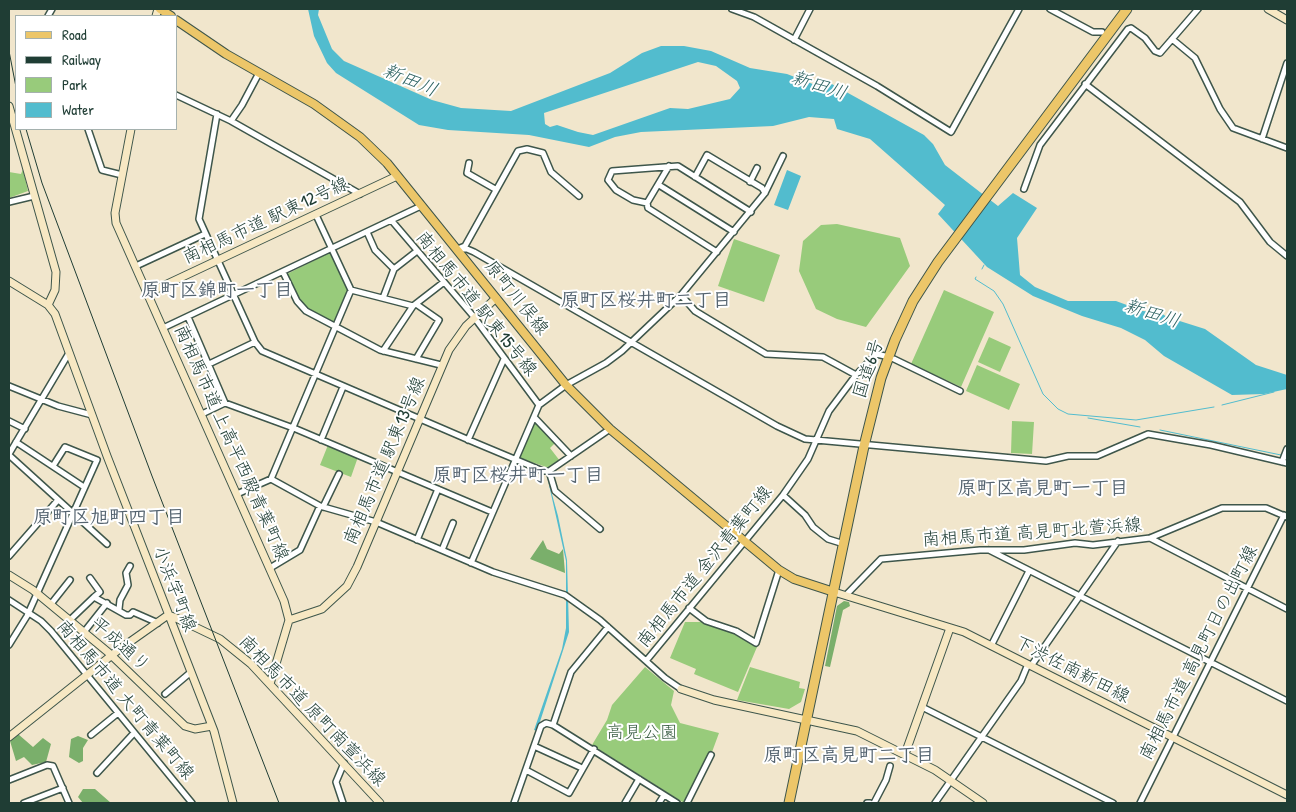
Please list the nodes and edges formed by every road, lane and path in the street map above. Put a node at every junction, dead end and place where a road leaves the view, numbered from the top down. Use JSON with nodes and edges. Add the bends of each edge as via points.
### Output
{"nodes":[{"id":1,"x":732,"y":9,"type":"edge"},
{"id":2,"x":810,"y":9,"type":"edge"},
{"id":3,"x":1020,"y":9,"type":"edge"},
{"id":4,"x":1050,"y":9,"type":"edge"},
{"id":5,"x":1127,"y":9,"type":"edge"},
{"id":6,"x":1198,"y":9,"type":"edge"},
{"id":7,"x":1268,"y":9,"type":"edge"},
{"id":8,"x":1287,"y":20,"type":"edge"},
{"id":9,"x":178,"y":21,"type":"edge"},
{"id":10,"x":1102,"y":32,"type":"dead end"},
{"id":11,"x":1172,"y":39,"type":"junction"},
{"id":12,"x":794,"y":40,"type":"junction"},
{"id":13,"x":1287,"y":63,"type":"edge"},
{"id":14,"x":259,"y":72,"type":"junction"},
{"id":15,"x":1085,"y":84,"type":"junction"},
{"id":16,"x":178,"y":96,"type":"edge"},
{"id":17,"x":9,"y":106,"type":"edge"},
{"id":18,"x":217,"y":114,"type":"junction"},
{"id":19,"x":231,"y":121,"type":"junction"},
{"id":20,"x":88,"y":130,"type":"edge"},
{"id":21,"x":131,"y":130,"type":"edge"},
{"id":22,"x":13,"y":133,"type":"edge"},
{"id":23,"x":1262,"y":140,"type":"junction"},
{"id":24,"x":1287,"y":148,"type":"edge"},
{"id":25,"x":783,"y":156,"type":"dead end"},
{"id":26,"x":469,"y":163,"type":"dead end"},
{"id":27,"x":669,"y":166,"type":"junction"},
{"id":28,"x":756,"y":168,"type":"dead end"},
{"id":29,"x":122,"y":175,"type":"junction"},
{"id":30,"x":397,"y":176,"type":"junction"},
{"id":31,"x":695,"y":177,"type":"junction"},
{"id":32,"x":750,"y":182,"type":"junction"},
{"id":33,"x":659,"y":185,"type":"junction"},
{"id":34,"x":495,"y":189,"type":"junction"},
{"id":35,"x":1024,"y":189,"type":"dead end"},
{"id":36,"x":765,"y":193,"type":"junction"},
{"id":37,"x":360,"y":194,"type":"junction"},
{"id":38,"x":34,"y":196,"type":"junction"},
{"id":39,"x":580,"y":196,"type":"dead end"},
{"id":40,"x":9,"y":202,"type":"edge"},
{"id":41,"x":647,"y":203,"type":"junction"},
{"id":42,"x":421,"y":206,"type":"junction"},
{"id":43,"x":751,"y":212,"type":"junction"},
{"id":44,"x":316,"y":215,"type":"junction"},
{"id":45,"x":392,"y":221,"type":"junction"},
{"id":46,"x":367,"y":232,"type":"junction"},
{"id":47,"x":734,"y":232,"type":"junction"},
{"id":48,"x":205,"y":234,"type":"junction"},
{"id":49,"x":332,"y":248,"type":"junction"},
{"id":50,"x":457,"y":249,"type":"junction"},
{"id":51,"x":417,"y":251,"type":"junction"},
{"id":52,"x":717,"y":252,"type":"junction"},
{"id":53,"x":1287,"y":256,"type":"edge"},
{"id":54,"x":217,"y":261,"type":"junction"},
{"id":55,"x":136,"y":266,"type":"junction"},
{"id":56,"x":394,"y":269,"type":"junction"},
{"id":57,"x":283,"y":272,"type":"junction"},
{"id":58,"x":9,"y":281,"type":"edge"},
{"id":59,"x":444,"y":282,"type":"junction"},
{"id":60,"x":351,"y":290,"type":"junction"},
{"id":61,"x":148,"y":293,"type":"junction"},
{"id":62,"x":233,"y":295,"type":"junction"},
{"id":63,"x":681,"y":295,"type":"junction"},
{"id":64,"x":383,"y":298,"type":"junction"},
{"id":65,"x":496,"y":298,"type":"junction"},
{"id":66,"x":48,"y":305,"type":"junction"},
{"id":67,"x":414,"y":305,"type":"junction"},
{"id":68,"x":188,"y":317,"type":"junction"},
{"id":69,"x":474,"y":317,"type":"junction"},
{"id":70,"x":337,"y":325,"type":"junction"},
{"id":71,"x":163,"y":328,"type":"junction"},
{"id":72,"x":255,"y":342,"type":"junction"},
{"id":73,"x":630,"y":342,"type":"junction"},
{"id":74,"x":383,"y":351,"type":"junction"},
{"id":75,"x":69,"y":353,"type":"junction"},
{"id":76,"x":885,"y":356,"type":"dead end"},
{"id":77,"x":416,"y":359,"type":"junction"},
{"id":78,"x":504,"y":359,"type":"junction"},
{"id":79,"x":896,"y":360,"type":"dead end"},
{"id":80,"x":209,"y":364,"type":"junction"},
{"id":81,"x":441,"y":365,"type":"junction"},
{"id":82,"x":316,"y":375,"type":"junction"},
{"id":83,"x":856,"y":375,"type":"junction"},
{"id":84,"x":566,"y":385,"type":"junction"},
{"id":85,"x":9,"y":386,"type":"edge"},
{"id":86,"x":343,"y":387,"type":"junction"},
{"id":87,"x":960,"y":391,"type":"dead end"},
{"id":88,"x":42,"y":400,"type":"junction"},
{"id":89,"x":225,"y":403,"type":"junction"},
{"id":90,"x":539,"y":405,"type":"junction"},
{"id":91,"x":202,"y":414,"type":"junction"},
{"id":92,"x":92,"y":415,"type":"junction"},
{"id":93,"x":534,"y":417,"type":"junction"},
{"id":94,"x":419,"y":419,"type":"junction"},
{"id":95,"x":9,"y":421,"type":"edge"},
{"id":96,"x":293,"y":428,"type":"junction"},
{"id":97,"x":25,"y":429,"type":"junction"},
{"id":98,"x":610,"y":429,"type":"junction"},
{"id":99,"x":321,"y":440,"type":"junction"},
{"id":100,"x":468,"y":440,"type":"junction"},
{"id":101,"x":816,"y":441,"type":"junction"},
{"id":102,"x":16,"y":442,"type":"junction"},
{"id":103,"x":864,"y":446,"type":"junction"},
{"id":104,"x":1287,"y":450,"type":"edge"},
{"id":105,"x":9,"y":455,"type":"edge"},
{"id":106,"x":107,"y":456,"type":"junction"},
{"id":107,"x":571,"y":456,"type":"junction"},
{"id":108,"x":515,"y":459,"type":"junction"},
{"id":109,"x":97,"y":460,"type":"junction"},
{"id":110,"x":1284,"y":461,"type":"edge"},
{"id":111,"x":54,"y":466,"type":"junction"},
{"id":112,"x":549,"y":471,"type":"junction"},
{"id":113,"x":397,"y":472,"type":"junction"},
{"id":114,"x":340,"y":474,"type":"dead end"},
{"id":115,"x":271,"y":479,"type":"junction"},
{"id":116,"x":84,"y":487,"type":"junction"},
{"id":117,"x":438,"y":489,"type":"junction"},
{"id":118,"x":237,"y":494,"type":"junction"},
{"id":119,"x":783,"y":495,"type":"junction"},
{"id":120,"x":58,"y":500,"type":"junction"},
{"id":121,"x":322,"y":507,"type":"junction"},
{"id":122,"x":72,"y":512,"type":"junction"},
{"id":123,"x":492,"y":512,"type":"junction"},
{"id":124,"x":1285,"y":516,"type":"edge"},
{"id":125,"x":376,"y":522,"type":"junction"},
{"id":126,"x":453,"y":523,"type":"dead end"},
{"id":127,"x":600,"y":529,"type":"dead end"},
{"id":128,"x":1150,"y":538,"type":"junction"},
{"id":129,"x":417,"y":540,"type":"junction"},
{"id":130,"x":1118,"y":541,"type":"junction"},
{"id":131,"x":744,"y":542,"type":"junction"},
{"id":132,"x":107,"y":544,"type":"dead end"},
{"id":133,"x":844,"y":544,"type":"junction"},
{"id":134,"x":442,"y":550,"type":"junction"},
{"id":135,"x":989,"y":550,"type":"junction"},
{"id":136,"x":9,"y":556,"type":"edge"},
{"id":137,"x":471,"y":563,"type":"junction"},
{"id":138,"x":130,"y":566,"type":"dead end"},
{"id":139,"x":270,"y":568,"type":"junction"},
{"id":140,"x":778,"y":570,"type":"junction"},
{"id":141,"x":1029,"y":571,"type":"junction"},
{"id":142,"x":9,"y":575,"type":"edge"},
{"id":143,"x":90,"y":578,"type":"dead end"},
{"id":144,"x":70,"y":580,"type":"dead end"},
{"id":145,"x":1247,"y":589,"type":"junction"},
{"id":146,"x":834,"y":592,"type":"junction"},
{"id":147,"x":36,"y":593,"type":"junction"},
{"id":148,"x":846,"y":595,"type":"junction"},
{"id":149,"x":1079,"y":596,"type":"junction"},
{"id":150,"x":94,"y":597,"type":"junction"},
{"id":151,"x":9,"y":600,"type":"edge"},
{"id":152,"x":107,"y":603,"type":"junction"},
{"id":153,"x":51,"y":604,"type":"junction"},
{"id":154,"x":689,"y":608,"type":"junction"},
{"id":155,"x":119,"y":609,"type":"junction"},
{"id":156,"x":1287,"y":609,"type":"edge"},
{"id":157,"x":28,"y":613,"type":"junction"},
{"id":158,"x":168,"y":615,"type":"junction"},
{"id":159,"x":70,"y":620,"type":"junction"},
{"id":160,"x":289,"y":620,"type":"junction"},
{"id":161,"x":158,"y":623,"type":"junction"},
{"id":162,"x":608,"y":627,"type":"junction"},
{"id":163,"x":950,"y":628,"type":"junction"},
{"id":164,"x":84,"y":632,"type":"junction"},
{"id":165,"x":9,"y":645,"type":"edge"},
{"id":166,"x":991,"y":646,"type":"junction"},
{"id":167,"x":112,"y":655,"type":"junction"},
{"id":168,"x":646,"y":661,"type":"junction"},
{"id":169,"x":1210,"y":663,"type":"junction"},
{"id":170,"x":1029,"y":665,"type":"junction"},
{"id":171,"x":191,"y":672,"type":"junction"},
{"id":172,"x":88,"y":675,"type":"junction"},
{"id":173,"x":270,"y":684,"type":"junction"},
{"id":174,"x":681,"y":689,"type":"joint"},
{"id":175,"x":165,"y":694,"type":"dead end"},
{"id":176,"x":1287,"y":701,"type":"edge"},
{"id":177,"x":922,"y":707,"type":"junction"},
{"id":178,"x":118,"y":713,"type":"junction"},
{"id":179,"x":806,"y":719,"type":"junction"},
{"id":180,"x":554,"y":724,"type":"junction"},
{"id":181,"x":212,"y":726,"type":"junction"},
{"id":182,"x":134,"y":733,"type":"junction"},
{"id":183,"x":91,"y":735,"type":"dead end"},
{"id":184,"x":9,"y":737,"type":"edge"},
{"id":185,"x":982,"y":737,"type":"junction"},
{"id":186,"x":1173,"y":738,"type":"junction"},
{"id":187,"x":534,"y":746,"type":"junction"},
{"id":188,"x":594,"y":749,"type":"junction"},
{"id":189,"x":905,"y":754,"type":"junction"},
{"id":190,"x":711,"y":755,"type":"dead end"},
{"id":191,"x":344,"y":764,"type":"junction"},
{"id":192,"x":890,"y":766,"type":"dead end"},
{"id":193,"x":582,"y":768,"type":"junction"},
{"id":194,"x":526,"y":770,"type":"junction"},
{"id":195,"x":97,"y":773,"type":"dead end"},
{"id":196,"x":639,"y":779,"type":"junction"},
{"id":197,"x":9,"y":780,"type":"edge"},
{"id":198,"x":952,"y":780,"type":"junction"},
{"id":199,"x":63,"y":788,"type":"junction"},
{"id":200,"x":664,"y":795,"type":"junction"},
{"id":201,"x":1287,"y":795,"type":"edge"},
{"id":202,"x":24,"y":803,"type":"edge"},
{"id":203,"x":68,"y":803,"type":"edge"},
{"id":204,"x":192,"y":803,"type":"edge"},
{"id":205,"x":233,"y":803,"type":"edge"},
{"id":206,"x":343,"y":803,"type":"edge"},
{"id":207,"x":380,"y":803,"type":"edge"},
{"id":208,"x":514,"y":803,"type":"edge"},
{"id":209,"x":625,"y":803,"type":"edge"},
{"id":210,"x":659,"y":803,"type":"edge"},
{"id":211,"x":677,"y":803,"type":"edge"},
{"id":212,"x":686,"y":803,"type":"edge"},
{"id":213,"x":789,"y":803,"type":"edge"},
{"id":214,"x":870,"y":803,"type":"edge"},
{"id":215,"x":935,"y":803,"type":"edge"},
{"id":216,"x":983,"y":803,"type":"edge"},
{"id":217,"x":1113,"y":803,"type":"edge"},
{"id":218,"x":1140,"y":803,"type":"edge"}],
"edges":[{"from":1,"to":12,"type":"street","via":[[754,17]]},
{"from":2,"to":12,"type":"street"},
{"from":3,"to":12,"type":"street","via":[[951,132],[895,96]]},
{"from":4,"to":10,"type":"street","via":[[1093,32]]},
{"from":5,"to":103,"type":"highway","name":"国道6号","via":[[917,294],[894,340]]},
{"from":6,"to":11,"type":"street"},
{"from":7,"to":8,"type":"street"},
{"from":9,"to":14,"type":"main road","name":"原町川俣線"},
{"from":11,"to":15,"type":"street","via":[[1159,53],[1145,38],[1128,29],[1115,41]]},
{"from":11,"to":23,"type":"street","via":[[1195,58],[1232,126]]},
{"from":13,"to":23,"type":"street"},
{"from":14,"to":19,"type":"street"},
{"from":14,"to":30,"type":"main road","name":"原町川俣線","via":[[345,125]]},
{"from":15,"to":35,"type":"street","via":[[1040,145]]},
{"from":15,"to":53,"type":"street","via":[[1240,202],[1270,242]]},
{"from":16,"to":18,"type":"street"},
{"from":17,"to":22,"type":"street"},
{"from":18,"to":19,"type":"street"},
{"from":18,"to":48,"type":"street","via":[[199,214]]},
{"from":19,"to":37,"type":"street"},
{"from":20,"to":29,"type":"street","via":[[102,170]]},
{"from":21,"to":29,"type":"street","name":"南相馬市道 上高平西殿青葉町線"},
{"from":22,"to":38,"type":"street"},
{"from":23,"to":24,"type":"street"},
{"from":25,"to":36,"type":"street"},
{"from":26,"to":34,"type":"street","via":[[466,173]]},
{"from":27,"to":31,"type":"street","via":[[678,166]]},
{"from":27,"to":33,"type":"street"},
{"from":27,"to":41,"type":"street","via":[[612,171],[608,180],[616,190]]},
{"from":28,"to":32,"type":"street"},
{"from":29,"to":55,"type":"street","name":"南相馬市道 上高平西殿青葉町線","via":[[116,223]]},
{"from":30,"to":37,"type":"street","name":"南相馬市道 駅東12号線"},
{"from":30,"to":42,"type":"main road","name":"原町川俣線"},
{"from":31,"to":32,"type":"street","via":[[708,155]]},
{"from":31,"to":43,"type":"street"},
{"from":32,"to":36,"type":"street"},
{"from":33,"to":41,"type":"street"},
{"from":33,"to":47,"type":"street"},
{"from":34,"to":39,"type":"street","via":[[512,158],[518,151],[527,149],[543,153],[551,172]]},
{"from":34,"to":50,"type":"street","via":[[465,246]]},
{"from":36,"to":43,"type":"street"},
{"from":37,"to":44,"type":"street","name":"南相馬市道 駅東12号線"},
{"from":38,"to":40,"type":"street"},
{"from":38,"to":66,"type":"street","via":[[56,278],[56,290]]},
{"from":41,"to":52,"type":"street","via":[[652,212]]},
{"from":42,"to":45,"type":"street"},
{"from":42,"to":50,"type":"main road","name":"原町川俣線"},
{"from":43,"to":47,"type":"street"},
{"from":44,"to":49,"type":"street"},
{"from":44,"to":54,"type":"street","name":"南相馬市道 駅東12号線"},
{"from":45,"to":46,"type":"street"},
{"from":45,"to":51,"type":"street","name":"南相馬市道 駅東15号線"},
{"from":46,"to":49,"type":"street"},
{"from":46,"to":56,"type":"street","via":[[375,250]]},
{"from":47,"to":52,"type":"street"},
{"from":48,"to":54,"type":"street"},
{"from":48,"to":55,"type":"street"},
{"from":49,"to":57,"type":"street"},
{"from":49,"to":60,"type":"street"},
{"from":50,"to":65,"type":"main road","name":"原町川俣線"},
{"from":50,"to":73,"type":"street","via":[[474,252]]},
{"from":51,"to":56,"type":"street"},
{"from":51,"to":59,"type":"street","name":"南相馬市道 駅東15号線"},
{"from":52,"to":63,"type":"street"},
{"from":54,"to":61,"type":"street","name":"南相馬市道 駅東12号線"},
{"from":54,"to":62,"type":"street"},
{"from":55,"to":61,"type":"street","name":"南相馬市道 上高平西殿青葉町線"},
{"from":56,"to":64,"type":"street"},
{"from":57,"to":62,"type":"street"},
{"from":57,"to":70,"type":"street","via":[[306,311]]},
{"from":58,"to":66,"type":"street"},
{"from":59,"to":67,"type":"street"},
{"from":59,"to":69,"type":"street","name":"南相馬市道 駅東15号線"},
{"from":60,"to":64,"type":"street"},
{"from":60,"to":70,"type":"street"},
{"from":61,"to":71,"type":"street","name":"南相馬市道 上高平西殿青葉町線"},
{"from":62,"to":68,"type":"street"},
{"from":62,"to":72,"type":"street"},
{"from":63,"to":73,"type":"street"},
{"from":63,"to":83,"type":"street","via":[[695,310],[766,354],[823,357]]},
{"from":64,"to":67,"type":"street"},
{"from":65,"to":69,"type":"street","name":"南相馬市道 駅東13号線"},
{"from":65,"to":84,"type":"main road","name":"原町川俣線"},
{"from":66,"to":75,"type":"street","name":"小浜字町線","via":[[55,314]]},
{"from":67,"to":74,"type":"street"},
{"from":67,"to":77,"type":"street","via":[[439,320]]},
{"from":68,"to":71,"type":"street"},
{"from":68,"to":80,"type":"street"},
{"from":69,"to":78,"type":"street","name":"南相馬市道 駅東15号線"},
{"from":69,"to":81,"type":"street","name":"南相馬市道 駅東13号線","via":[[457,337]]},
{"from":70,"to":74,"type":"street"},
{"from":70,"to":82,"type":"street"},
{"from":71,"to":91,"type":"street","name":"南相馬市道 上高平西殿青葉町線"},
{"from":72,"to":80,"type":"street"},
{"from":72,"to":82,"type":"street","via":[[271,356]]},
{"from":73,"to":84,"type":"street","via":[[606,363]]},
{"from":73,"to":101,"type":"street","via":[[793,435]]},
{"from":74,"to":77,"type":"street"},
{"from":75,"to":88,"type":"street"},
{"from":75,"to":92,"type":"street","name":"小浜字町線"},
{"from":76,"to":83,"type":"street","name":"南相馬市道 金沢青葉町線","via":[[876,354]]},
{"from":77,"to":81,"type":"street"},
{"from":78,"to":90,"type":"street","name":"南相馬市道 駅東15号線"},
{"from":78,"to":100,"type":"street"},
{"from":79,"to":87,"type":"street"},
{"from":80,"to":89,"type":"street"},
{"from":81,"to":94,"type":"street","name":"南相馬市道 駅東13号線"},
{"from":82,"to":86,"type":"street"},
{"from":82,"to":96,"type":"street"},
{"from":83,"to":101,"type":"street","name":"南相馬市道 金沢青葉町線","via":[[829,411]]},
{"from":84,"to":90,"type":"street"},
{"from":84,"to":98,"type":"main road","name":"原町川俣線"},
{"from":85,"to":88,"type":"street"},
{"from":86,"to":94,"type":"street"},
{"from":86,"to":99,"type":"street"},
{"from":88,"to":92,"type":"street"},
{"from":88,"to":97,"type":"street"},
{"from":89,"to":91,"type":"street"},
{"from":89,"to":96,"type":"street"},
{"from":90,"to":93,"type":"street"},
{"from":91,"to":118,"type":"street","name":"南相馬市道 上高平西殿青葉町線"},
{"from":92,"to":106,"type":"street","name":"小浜字町線"},
{"from":93,"to":107,"type":"street"},
{"from":93,"to":108,"type":"street"},
{"from":94,"to":100,"type":"street"},
{"from":94,"to":113,"type":"street","name":"南相馬市道 駅東13号線"},
{"from":95,"to":97,"type":"street"},
{"from":96,"to":99,"type":"street"},
{"from":96,"to":115,"type":"street"},
{"from":97,"to":102,"type":"street"},
{"from":98,"to":107,"type":"street"},
{"from":98,"to":131,"type":"main road","name":"原町川俣線"},
{"from":99,"to":113,"type":"street"},
{"from":100,"to":108,"type":"street"},
{"from":101,"to":103,"type":"street"},
{"from":101,"to":119,"type":"street","name":"南相馬市道 金沢青葉町線","via":[[808,459]]},
{"from":102,"to":105,"type":"street"},
{"from":102,"to":111,"type":"street"},
{"from":103,"to":110,"type":"street","via":[[1046,461],[1068,456],[1097,456],[1148,434]]},
{"from":103,"to":133,"type":"highway","name":"国道6号"},
{"from":104,"to":110,"type":"street"},
{"from":105,"to":120,"type":"street"},
{"from":106,"to":109,"type":"street"},
{"from":106,"to":158,"type":"street","name":"小浜字町線"},
{"from":107,"to":112,"type":"street"},
{"from":108,"to":112,"type":"street"},
{"from":108,"to":123,"type":"street"},
{"from":109,"to":111,"type":"street","via":[[65,447]]},
{"from":109,"to":116,"type":"street"},
{"from":111,"to":116,"type":"street"},
{"from":112,"to":127,"type":"street","via":[[555,491]]},
{"from":113,"to":117,"type":"street"},
{"from":113,"to":125,"type":"street","name":"南相馬市道 駅東13号線"},
{"from":114,"to":121,"type":"street"},
{"from":115,"to":118,"type":"street"},
{"from":115,"to":121,"type":"street","name":"南相馬市道 金沢青葉町線"},
{"from":116,"to":122,"type":"street"},
{"from":117,"to":123,"type":"street"},
{"from":117,"to":129,"type":"street"},
{"from":118,"to":139,"type":"street","name":"南相馬市道 上高平西殿青葉町線"},
{"from":119,"to":131,"type":"street","name":"南相馬市道 金沢青葉町線"},
{"from":119,"to":133,"type":"street","via":[[813,527],[828,539]]},
{"from":120,"to":122,"type":"street"},
{"from":120,"to":136,"type":"street"},
{"from":121,"to":125,"type":"street","name":"南相馬市道 金沢青葉町線"},
{"from":121,"to":139,"type":"street","via":[[300,550]]},
{"from":122,"to":132,"type":"street"},
{"from":122,"to":147,"type":"street"},
{"from":123,"to":137,"type":"street"},
{"from":124,"to":128,"type":"street","name":"南相馬市道 高見町北萱浜線","via":[[1259,508],[1222,508]]},
{"from":124,"to":145,"type":"street","name":"南相馬市道 高見町日の出町線"},
{"from":125,"to":129,"type":"street","name":"南相馬市道 金沢青葉町線"},
{"from":125,"to":160,"type":"street","name":"南相馬市道 駅東13号線","via":[[354,574],[343,591],[322,608]]},
{"from":126,"to":134,"type":"street"},
{"from":128,"to":130,"type":"street","name":"南相馬市道 高見町北萱浜線"},
{"from":128,"to":145,"type":"street"},
{"from":129,"to":134,"type":"street","name":"南相馬市道 金沢青葉町線"},
{"from":130,"to":135,"type":"street","name":"南相馬市道 高見町北萱浜線"},
{"from":130,"to":149,"type":"street"},
{"from":131,"to":140,"type":"main road","name":"原町川俣線"},
{"from":131,"to":154,"type":"street","name":"南相馬市道 金沢青葉町線"},
{"from":133,"to":146,"type":"highway","name":"国道6号"},
{"from":134,"to":137,"type":"street","name":"南相馬市道 金沢青葉町線"},
{"from":135,"to":141,"type":"street"},
{"from":135,"to":148,"type":"street","name":"南相馬市道 高見町北萱浜線","via":[[881,559]]},
{"from":137,"to":162,"type":"street","name":"南相馬市道 金沢青葉町線","via":[[568,596]]},
{"from":138,"to":155,"type":"street","via":[[126,573],[128,585]]},
{"from":139,"to":160,"type":"street","name":"南相馬市道 上高平西殿青葉町線"},
{"from":140,"to":146,"type":"main road","name":"原町川俣線","via":[[794,579]]},
{"from":140,"to":154,"type":"street","via":[[756,643],[736,631],[706,622]]},
{"from":141,"to":149,"type":"street"},
{"from":141,"to":166,"type":"street"},
{"from":142,"to":147,"type":"street","name":"平成通り"},
{"from":143,"to":150,"type":"street","via":[[100,592]]},
{"from":144,"to":153,"type":"street"},
{"from":145,"to":156,"type":"street"},
{"from":145,"to":169,"type":"street","name":"南相馬市道 高見町日の出町線"},
{"from":146,"to":148,"type":"street","name":"下渋佐南新田線"},
{"from":146,"to":179,"type":"highway","name":"国道6号"},
{"from":147,"to":153,"type":"street","name":"平成通り"},
{"from":147,"to":157,"type":"street"},
{"from":148,"to":163,"type":"street","name":"下渋佐南新田線"},
{"from":149,"to":169,"type":"street"},
{"from":149,"to":170,"type":"street"},
{"from":150,"to":152,"type":"street"},
{"from":150,"to":159,"type":"street"},
{"from":151,"to":157,"type":"street","name":"南相馬市道 大町青葉町線"},
{"from":152,"to":155,"type":"street"},
{"from":152,"to":164,"type":"street"},
{"from":153,"to":159,"type":"street","name":"平成通り"},
{"from":154,"to":168,"type":"street","name":"南相馬市道 金沢青葉町線"},
{"from":155,"to":161,"type":"street","via":[[126,615],[133,612]]},
{"from":157,"to":165,"type":"street"},
{"from":157,"to":172,"type":"street","name":"南相馬市道 大町青葉町線","via":[[43,624]]},
{"from":158,"to":161,"type":"street"},
{"from":158,"to":171,"type":"street","name":"小浜字町線"},
{"from":158,"to":173,"type":"street","name":"南相馬市道 原町南萱浜線","via":[[224,642]]},
{"from":159,"to":164,"type":"street","name":"平成通り"},
{"from":160,"to":173,"type":"street"},
{"from":161,"to":167,"type":"street"},
{"from":162,"to":168,"type":"street","name":"南相馬市道 金沢青葉町線"},
{"from":162,"to":180,"type":"street","via":[[571,672]]},
{"from":163,"to":166,"type":"street","name":"下渋佐南新田線"},
{"from":163,"to":177,"type":"street"},
{"from":164,"to":167,"type":"street","name":"平成通り"},
{"from":166,"to":170,"type":"street","name":"下渋佐南新田線"},
{"from":167,"to":172,"type":"street"},
{"from":167,"to":181,"type":"street","name":"平成通り","via":[[185,726],[195,729]]},
{"from":168,"to":174,"type":"street"},
{"from":169,"to":176,"type":"street"},
{"from":169,"to":186,"type":"street","name":"南相馬市道 高見町日の出町線"},
{"from":170,"to":185,"type":"street"},
{"from":170,"to":186,"type":"street","name":"下渋佐南新田線"},
{"from":171,"to":175,"type":"street"},
{"from":171,"to":181,"type":"street","name":"小浜字町線"},
{"from":172,"to":178,"type":"street","name":"南相馬市道 大町青葉町線"},
{"from":172,"to":184,"type":"street"},
{"from":173,"to":191,"type":"street","name":"南相馬市道 原町南萱浜線"},
{"from":174,"to":179,"type":"street","via":[[714,700]]},
{"from":177,"to":185,"type":"street"},
{"from":177,"to":189,"type":"street"},
{"from":178,"to":182,"type":"street","name":"南相馬市道 大町青葉町線"},
{"from":178,"to":183,"type":"street"},
{"from":179,"to":189,"type":"street","via":[[857,731]]},
{"from":179,"to":213,"type":"highway","name":"国道6号"},
{"from":180,"to":187,"type":"street","via":[[541,726]]},
{"from":180,"to":188,"type":"street"},
{"from":181,"to":205,"type":"street","name":"小浜字町線"},
{"from":182,"to":195,"type":"street"},
{"from":182,"to":204,"type":"street","name":"南相馬市道 大町青葉町線"},
{"from":185,"to":198,"type":"street"},
{"from":185,"to":217,"type":"street"},
{"from":186,"to":201,"type":"street","name":"下渋佐南新田線"},
{"from":186,"to":218,"type":"street","name":"南相馬市道 高見町日の出町線"},
{"from":187,"to":193,"type":"street"},
{"from":187,"to":194,"type":"street"},
{"from":188,"to":193,"type":"street"},
{"from":188,"to":196,"type":"street"},
{"from":189,"to":198,"type":"street"},
{"from":190,"to":212,"type":"street"},
{"from":191,"to":206,"type":"street","via":[[336,782]]},
{"from":191,"to":207,"type":"street","name":"南相馬市道 原町南萱浜線"},
{"from":192,"to":214,"type":"street","via":[[886,780]]},
{"from":193,"to":194,"type":"street","via":[[569,793]]},
{"from":194,"to":208,"type":"street"},
{"from":196,"to":200,"type":"street"},
{"from":196,"to":209,"type":"street"},
{"from":197,"to":199,"type":"street","via":[[50,765]]},
{"from":198,"to":215,"type":"street"},
{"from":198,"to":216,"type":"street"},
{"from":199,"to":202,"type":"street"},
{"from":199,"to":203,"type":"street"},
{"from":200,"to":210,"type":"street"},
{"from":200,"to":211,"type":"street"}]}
